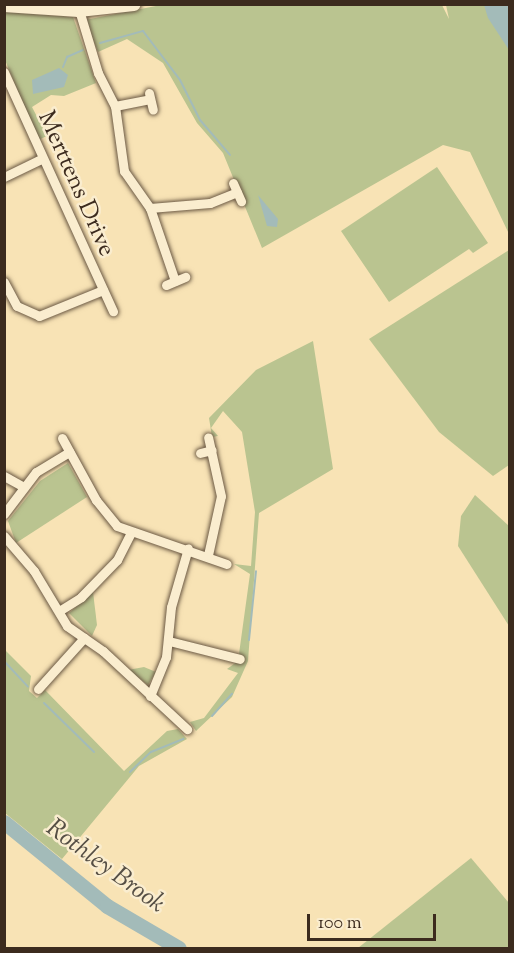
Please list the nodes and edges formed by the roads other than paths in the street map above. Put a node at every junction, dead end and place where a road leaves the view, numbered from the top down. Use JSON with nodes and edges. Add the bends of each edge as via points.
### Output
{"nodes":[{"id":1,"x":134,"y":4,"type":"edge"},
{"id":2,"x":4,"y":5,"type":"edge"},
{"id":3,"x":79,"y":10,"type":"junction"},
{"id":4,"x":4,"y":72,"type":"edge"},
{"id":5,"x":115,"y":106,"type":"junction"},
{"id":6,"x":153,"y":110,"type":"dead end"},
{"id":7,"x":41,"y":159,"type":"junction"},
{"id":8,"x":4,"y":177,"type":"edge"},
{"id":9,"x":237,"y":192,"type":"dead end"},
{"id":10,"x":150,"y":208,"type":"junction"},
{"id":11,"x":175,"y":281,"type":"dead end"},
{"id":12,"x":4,"y":282,"type":"edge"},
{"id":13,"x":103,"y":290,"type":"junction"},
{"id":14,"x":113,"y":311,"type":"dead end"},
{"id":15,"x":208,"y":437,"type":"dead end"},
{"id":16,"x":62,"y":438,"type":"dead end"},
{"id":17,"x":212,"y":450,"type":"junction"},
{"id":18,"x":69,"y":452,"type":"junction"},
{"id":19,"x":200,"y":453,"type":"dead end"},
{"id":20,"x":4,"y":476,"type":"edge"},
{"id":21,"x":24,"y":487,"type":"junction"},
{"id":22,"x":4,"y":514,"type":"edge"},
{"id":23,"x":130,"y":534,"type":"junction"},
{"id":24,"x":4,"y":536,"type":"edge"},
{"id":25,"x":188,"y":548,"type":"junction"},
{"id":26,"x":208,"y":555,"type":"junction"},
{"id":27,"x":227,"y":564,"type":"dead end"},
{"id":28,"x":59,"y":611,"type":"junction"},
{"id":29,"x":84,"y":638,"type":"junction"},
{"id":30,"x":169,"y":641,"type":"junction"},
{"id":31,"x":240,"y":659,"type":"dead end"},
{"id":32,"x":39,"y":684,"type":"dead end"},
{"id":33,"x":150,"y":696,"type":"junction"},
{"id":34,"x":178,"y":717,"type":"junction"},
{"id":35,"x":169,"y":725,"type":"dead end"},
{"id":36,"x":187,"y":729,"type":"dead end"}],
"edges":[{"from":1,"to":3,"type":"street"},
{"from":2,"to":3,"type":"street"},
{"from":3,"to":5,"type":"street","via":[[98,73]]},
{"from":4,"to":7,"type":"street","name":"Merttens Drive"},
{"from":5,"to":6,"type":"street","via":[[148,97]]},
{"from":5,"to":10,"type":"street","via":[[123,167]]},
{"from":7,"to":8,"type":"street"},
{"from":7,"to":13,"type":"street","name":"Merttens Drive"},
{"from":9,"to":10,"type":"street","via":[[210,203]]},
{"from":10,"to":11,"type":"street"},
{"from":12,"to":13,"type":"street","via":[[17,306],[39,316]]},
{"from":13,"to":14,"type":"street","name":"Merttens Drive"},
{"from":15,"to":17,"type":"street"},
{"from":16,"to":18,"type":"street"},
{"from":17,"to":19,"type":"street"},
{"from":17,"to":26,"type":"street","via":[[221,496]]},
{"from":18,"to":21,"type":"street","via":[[41,468]]},
{"from":18,"to":23,"type":"street","via":[[104,512]]},
{"from":20,"to":21,"type":"street"},
{"from":21,"to":22,"type":"street"},
{"from":23,"to":25,"type":"street"},
{"from":23,"to":28,"type":"street","via":[[117,560],[81,597]]},
{"from":24,"to":28,"type":"street"},
{"from":25,"to":26,"type":"street"},
{"from":25,"to":30,"type":"street","via":[[171,607]]},
{"from":26,"to":27,"type":"street"},
{"from":28,"to":29,"type":"street"},
{"from":29,"to":32,"type":"street"},
{"from":29,"to":33,"type":"street"},
{"from":30,"to":31,"type":"street","via":[[227,662]]},
{"from":30,"to":33,"type":"street"},
{"from":33,"to":34,"type":"street"},
{"from":34,"to":35,"type":"street"},
{"from":34,"to":36,"type":"street"}]}
